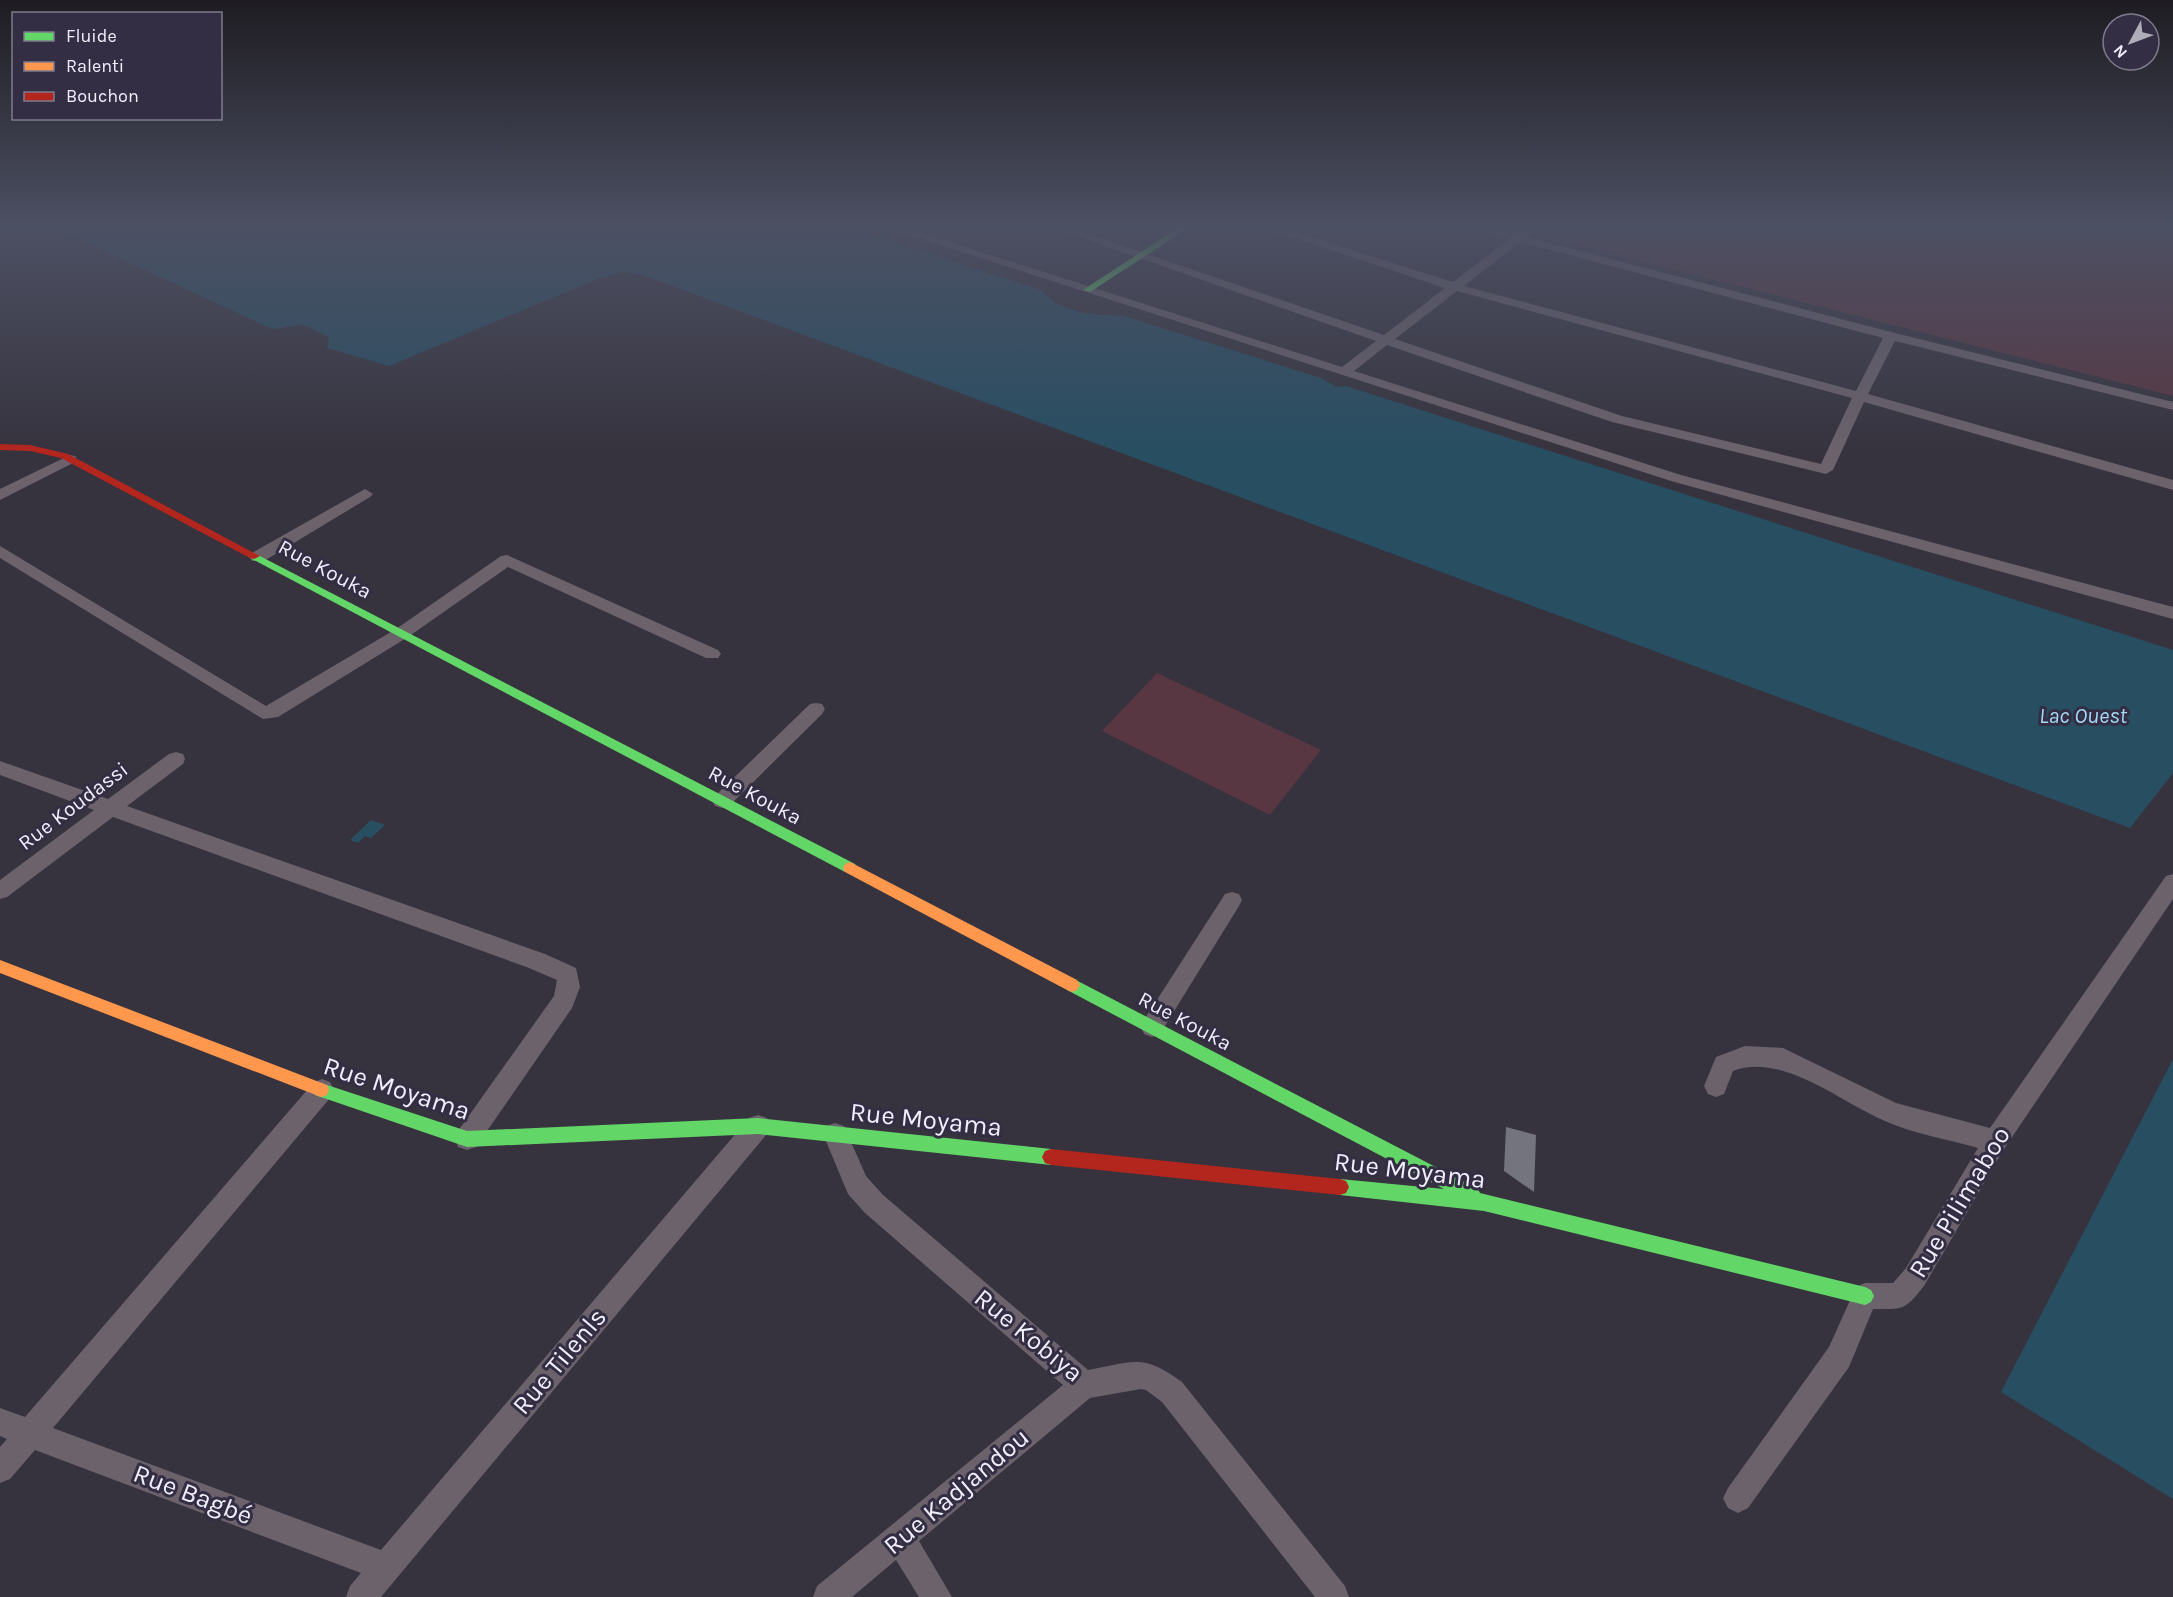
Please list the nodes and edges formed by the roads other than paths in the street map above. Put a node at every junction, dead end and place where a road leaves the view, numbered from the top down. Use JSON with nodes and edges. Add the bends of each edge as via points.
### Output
{"nodes":[{"id":1,"x":1127,"y":303,"type":"edge"},
{"id":2,"x":1277,"y":303,"type":"edge"},
{"id":3,"x":1435,"y":303,"type":"edge"},
{"id":4,"x":1513,"y":303,"type":"edge"},
{"id":5,"x":1762,"y":303,"type":"edge"},
{"id":6,"x":1891,"y":336,"type":"junction"},
{"id":7,"x":1386,"y":340,"type":"junction"},
{"id":8,"x":1345,"y":371,"type":"junction"},
{"id":9,"x":1860,"y":396,"type":"junction"},
{"id":10,"x":2173,"y":406,"type":"edge"},
{"id":11,"x":0,"y":447,"type":"edge"},
{"id":12,"x":70,"y":459,"type":"junction"},
{"id":13,"x":2173,"y":485,"type":"edge"},
{"id":14,"x":364,"y":494,"type":"dead end"},
{"id":15,"x":0,"y":495,"type":"edge"},
{"id":16,"x":0,"y":551,"type":"edge"},
{"id":17,"x":258,"y":557,"type":"junction"},
{"id":18,"x":2173,"y":613,"type":"edge"},
{"id":19,"x":402,"y":633,"type":"junction"},
{"id":20,"x":712,"y":654,"type":"dead end"},
{"id":21,"x":816,"y":709,"type":"dead end"},
{"id":22,"x":176,"y":759,"type":"dead end"},
{"id":23,"x":0,"y":768,"type":"edge"},
{"id":24,"x":722,"y":801,"type":"junction"},
{"id":25,"x":111,"y":807,"type":"junction"},
{"id":26,"x":2173,"y":882,"type":"edge"},
{"id":27,"x":0,"y":891,"type":"edge"},
{"id":28,"x":1232,"y":900,"type":"dead end"},
{"id":29,"x":0,"y":966,"type":"edge"},
{"id":30,"x":1152,"y":1027,"type":"junction"},
{"id":31,"x":1716,"y":1086,"type":"dead end"},
{"id":32,"x":322,"y":1090,"type":"junction"},
{"id":33,"x":758,"y":1126,"type":"junction"},
{"id":34,"x":836,"y":1134,"type":"junction"},
{"id":35,"x":467,"y":1139,"type":"junction"},
{"id":36,"x":1995,"y":1141,"type":"junction"},
{"id":37,"x":1484,"y":1202,"type":"junction"},
{"id":38,"x":1865,"y":1296,"type":"junction"},
{"id":39,"x":1084,"y":1385,"type":"junction"},
{"id":40,"x":0,"y":1422,"type":"edge"},
{"id":41,"x":31,"y":1433,"type":"junction"},
{"id":42,"x":0,"y":1469,"type":"edge"},
{"id":43,"x":1738,"y":1498,"type":"dead end"},
{"id":44,"x":899,"y":1539,"type":"junction"},
{"id":45,"x":385,"y":1567,"type":"junction"},
{"id":46,"x":361,"y":1597,"type":"edge"},
{"id":47,"x":828,"y":1597,"type":"edge"},
{"id":48,"x":937,"y":1597,"type":"edge"},
{"id":49,"x":1334,"y":1597,"type":"edge"}],
"edges":[{"from":1,"to":8,"type":"street"},
{"from":2,"to":7,"type":"street"},
{"from":3,"to":7,"type":"street"},
{"from":4,"to":9,"type":"street"},
{"from":5,"to":6,"type":"street"},
{"from":6,"to":9,"type":"street"},
{"from":6,"to":10,"type":"street"},
{"from":7,"to":8,"type":"street"},
{"from":7,"to":9,"type":"street","via":[[1617,419],[1826,470]]},
{"from":8,"to":18,"type":"street","via":[[1676,478]]},
{"from":9,"to":13,"type":"street"},
{"from":11,"to":12,"type":"street","name":"Rue Kouka","via":[[30,448]]},
{"from":12,"to":15,"type":"street"},
{"from":12,"to":17,"type":"street","name":"Rue Kouka"},
{"from":14,"to":17,"type":"street"},
{"from":16,"to":19,"type":"street","via":[[263,713],[272,712]]},
{"from":17,"to":19,"type":"street","name":"Rue Kouka"},
{"from":19,"to":20,"type":"street","via":[[507,560]]},
{"from":19,"to":24,"type":"street","name":"Rue Kouka"},
{"from":21,"to":24,"type":"street"},
{"from":22,"to":25,"type":"street","name":"Rue Koudassi"},
{"from":23,"to":25,"type":"street"},
{"from":24,"to":30,"type":"street","name":"Rue Kouka"},
{"from":25,"to":27,"type":"street","name":"Rue Koudassi"},
{"from":25,"to":35,"type":"street","via":[[568,975],[564,1001]]},
{"from":26,"to":36,"type":"street","name":"Rue Pilimaboo"},
{"from":28,"to":30,"type":"street"},
{"from":29,"to":32,"type":"street","name":"Rue Moyama"},
{"from":30,"to":37,"type":"street","name":"Rue Kouka"},
{"from":31,"to":36,"type":"street","via":[[1724,1064],[1745,1056],[1783,1058],[1892,1113]]},
{"from":32,"to":35,"type":"street","name":"Rue Moyama"},
{"from":32,"to":41,"type":"street"},
{"from":33,"to":34,"type":"street","name":"Rue Moyama"},
{"from":33,"to":35,"type":"street","name":"Rue Moyama"},
{"from":33,"to":45,"type":"street","name":"Rue Tilenls"},
{"from":34,"to":37,"type":"street","name":"Rue Moyama"},
{"from":34,"to":39,"type":"street","name":"Rue Kobiya","via":[[857,1185],[874,1204]]},
{"from":36,"to":38,"type":"street","name":"Rue Pilimaboo","via":[[1915,1277],[1899,1296]]},
{"from":37,"to":38,"type":"street","name":"Rue Moyama"},
{"from":38,"to":43,"type":"street","via":[[1839,1357]]},
{"from":39,"to":44,"type":"street","name":"Rue Kadjandou"},
{"from":39,"to":49,"type":"street","name":"Rue Kobiya","via":[[1141,1375],[1163,1384]]},
{"from":40,"to":41,"type":"street","name":"Rue Bagbé"},
{"from":41,"to":42,"type":"street"},
{"from":41,"to":45,"type":"street","name":"Rue Bagbé"},
{"from":44,"to":47,"type":"street","name":"Rue Kadjandou"},
{"from":44,"to":48,"type":"street"},
{"from":45,"to":46,"type":"street","name":"Rue Tilenls"}]}
